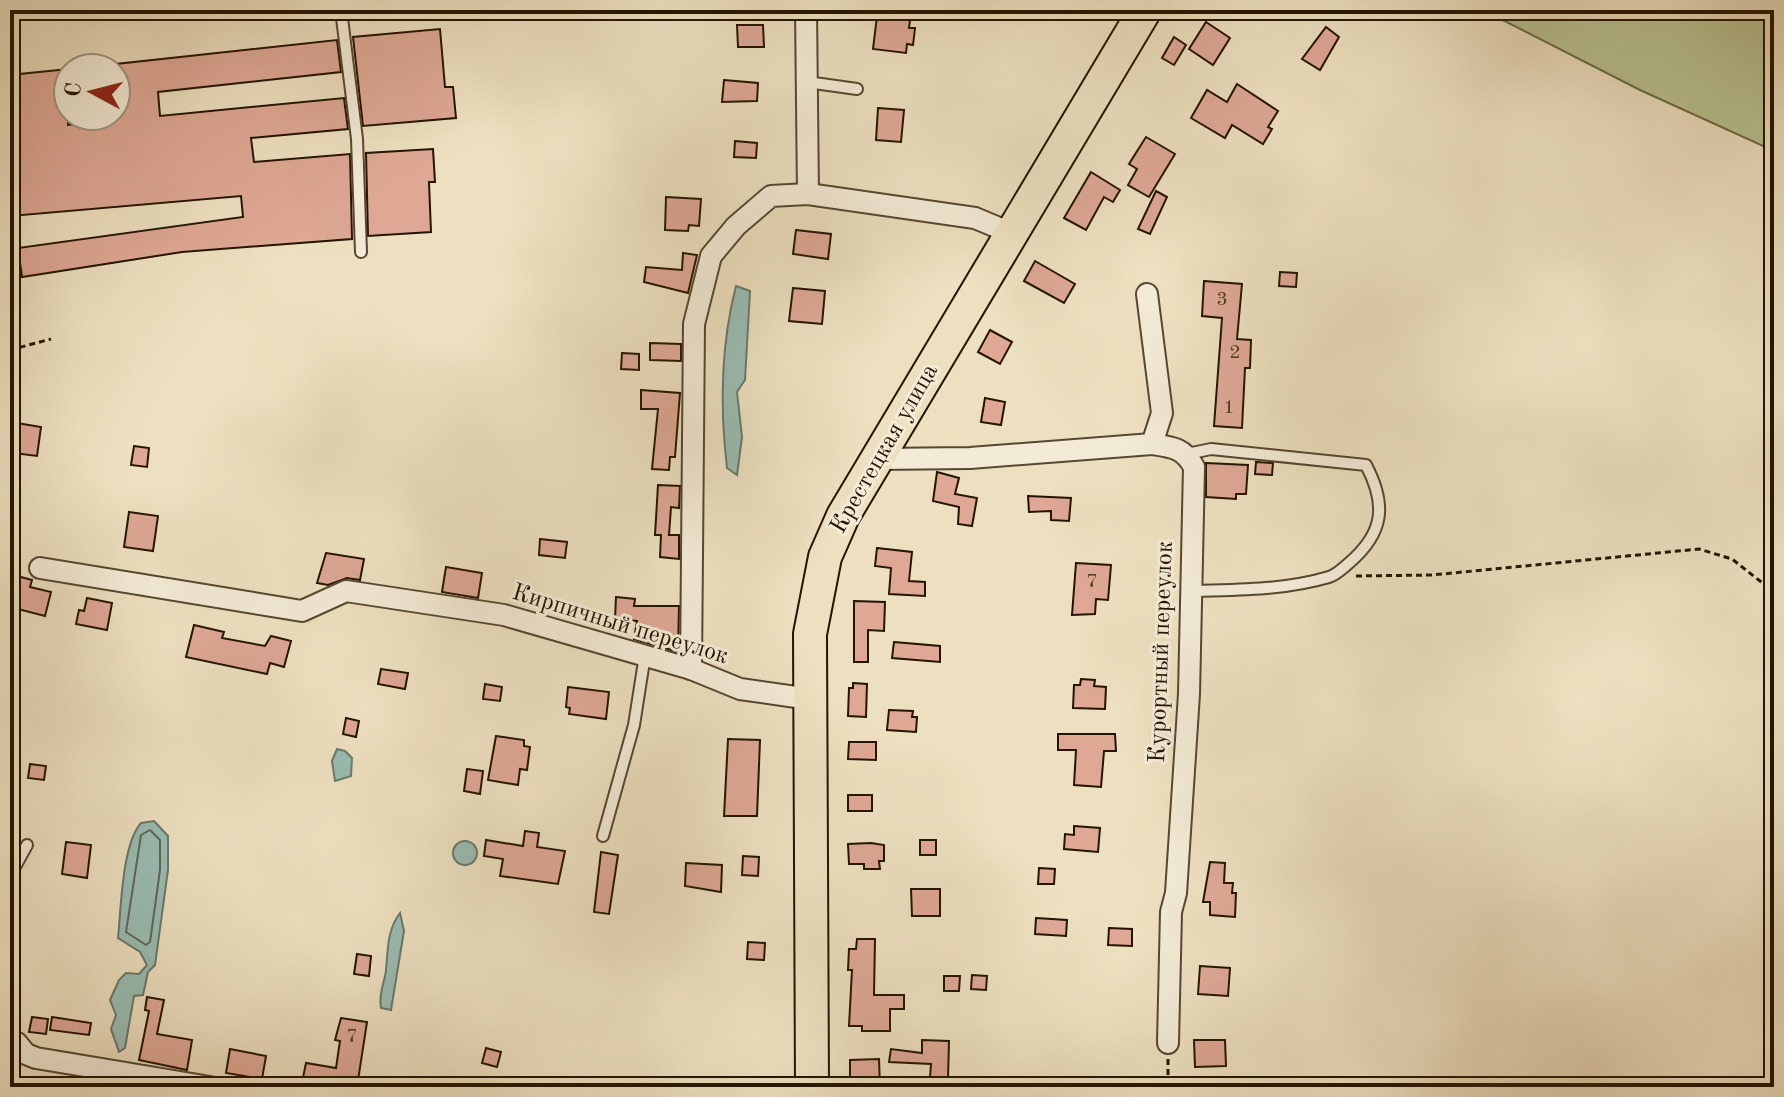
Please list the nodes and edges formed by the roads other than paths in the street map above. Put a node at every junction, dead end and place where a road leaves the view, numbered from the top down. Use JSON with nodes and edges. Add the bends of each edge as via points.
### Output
{"nodes":[{"id":1,"x":341,"y":10,"type":"edge"},
{"id":2,"x":806,"y":10,"type":"edge"},
{"id":3,"x":1145,"y":10,"type":"edge"},
{"id":4,"x":807,"y":82,"type":"junction"},
{"id":5,"x":857,"y":89,"type":"dead end"},
{"id":6,"x":808,"y":194,"type":"junction"},
{"id":7,"x":1011,"y":233,"type":"junction"},
{"id":8,"x":361,"y":252,"type":"dead end"},
{"id":9,"x":1147,"y":294,"type":"dead end"},
{"id":10,"x":1152,"y":444,"type":"junction"},
{"id":11,"x":1187,"y":454,"type":"junction"},
{"id":12,"x":877,"y":459,"type":"junction"},
{"id":13,"x":40,"y":568,"type":"dead end"},
{"id":14,"x":1192,"y":591,"type":"junction"},
{"id":15,"x":645,"y":655,"type":"junction"},
{"id":16,"x":691,"y":669,"type":"junction"},
{"id":17,"x":810,"y":699,"type":"junction"},
{"id":18,"x":603,"y":836,"type":"dead end"},
{"id":19,"x":27,"y":845,"type":"dead end"},
{"id":20,"x":10,"y":876,"type":"edge"},
{"id":21,"x":14,"y":1036,"type":"edge"},
{"id":22,"x":1168,"y":1043,"type":"road end"},
{"id":23,"x":210,"y":1087,"type":"edge"},
{"id":24,"x":812,"y":1087,"type":"edge"}],
"edges":[{"from":1,"to":8,"type":"lane","via":[[357,139]]},
{"from":2,"to":4,"type":"street"},
{"from":3,"to":7,"type":"main road","name":"Крестецкая улица"},
{"from":4,"to":5,"type":"lane"},
{"from":4,"to":6,"type":"street"},
{"from":6,"to":7,"type":"street","via":[[975,218]]},
{"from":6,"to":16,"type":"street","via":[[771,196],[736,226],[711,256],[694,324]]},
{"from":7,"to":12,"type":"main road","name":"Крестецкая улица"},
{"from":9,"to":10,"type":"street","via":[[1162,413]]},
{"from":10,"to":11,"type":"street"},
{"from":10,"to":12,"type":"street"},
{"from":11,"to":14,"type":"street","name":"Курортный переулок","via":[[1194,467]]},
{"from":11,"to":14,"type":"lane","via":[[1211,449],[1366,465],[1380,491],[1378,526],[1367,548],[1333,577],[1256,590]]},
{"from":12,"to":17,"type":"main road","name":"Крестецкая улица","via":[[825,557],[810,634]]},
{"from":13,"to":15,"type":"street","name":"Кирпичный переулок","via":[[302,611],[346,591],[504,615]]},
{"from":14,"to":22,"type":"street","name":"Курортный переулок"},
{"from":15,"to":16,"type":"street","name":"Кирпичный переулок"},
{"from":15,"to":18,"type":"lane","via":[[634,725]]},
{"from":16,"to":17,"type":"street","name":"Кирпичный переулок","via":[[740,689]]},
{"from":17,"to":24,"type":"main road","name":"Крестецкая улица"},
{"from":19,"to":20,"type":"lane"},
{"from":21,"to":23,"type":"street","via":[[26,1054],[36,1058]]}]}
